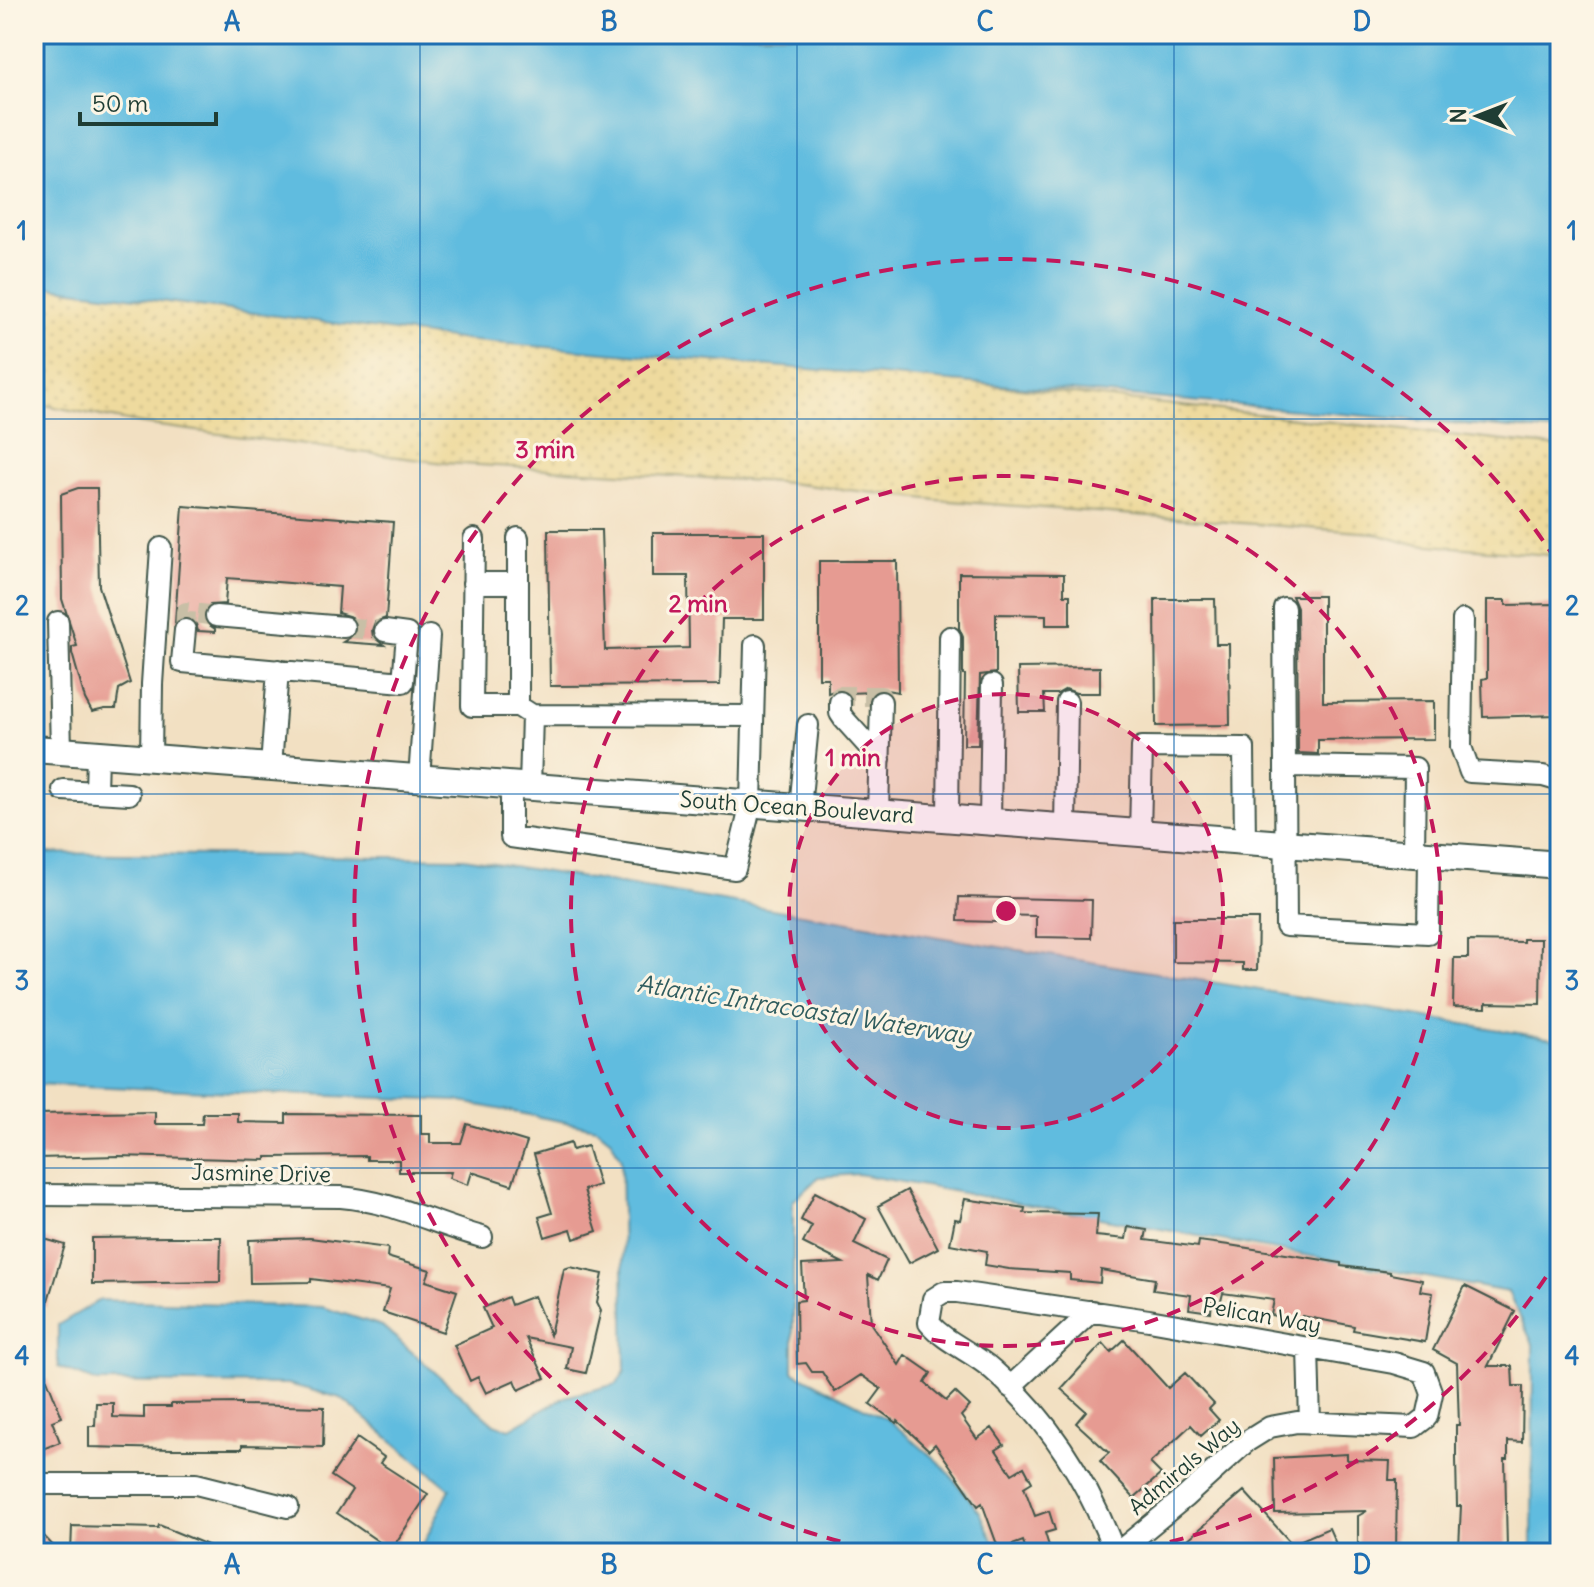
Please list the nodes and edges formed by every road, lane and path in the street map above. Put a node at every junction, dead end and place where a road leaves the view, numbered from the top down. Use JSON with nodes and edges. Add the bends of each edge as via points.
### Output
{"nodes":[{"id":1,"x":518,"y":538,"type":"dead end"},
{"id":2,"x":474,"y":539,"type":"dead end"},
{"id":3,"x":161,"y":548,"type":"dead end"},
{"id":4,"x":473,"y":583,"type":"junction"},
{"id":5,"x":518,"y":583,"type":"junction"},
{"id":6,"x":1284,"y":608,"type":"dead end"},
{"id":7,"x":216,"y":616,"type":"tunnel mouth"},
{"id":8,"x":1463,"y":620,"type":"dead end"},
{"id":9,"x":58,"y":622,"type":"dead end"},
{"id":10,"x":344,"y":627,"type":"tunnel mouth"},
{"id":11,"x":185,"y":630,"type":"dead end"},
{"id":12,"x":385,"y":631,"type":"tunnel mouth"},
{"id":13,"x":429,"y":636,"type":"dead end"},
{"id":14,"x":950,"y":637,"type":"dead end"},
{"id":15,"x":755,"y":645,"type":"dead end"},
{"id":16,"x":278,"y":670,"type":"junction"},
{"id":17,"x":992,"y":685,"type":"dead end"},
{"id":18,"x":840,"y":702,"type":"dead end"},
{"id":19,"x":881,"y":702,"type":"dead end"},
{"id":20,"x":1067,"y":702,"type":"dead end"},
{"id":21,"x":525,"y":710,"type":"junction"},
{"id":22,"x":753,"y":716,"type":"junction"},
{"id":23,"x":808,"y":725,"type":"dead end"},
{"id":24,"x":34,"y":749,"type":"edge"},
{"id":25,"x":61,"y":751,"type":"junction"},
{"id":26,"x":97,"y":754,"type":"junction"},
{"id":27,"x":151,"y":758,"type":"junction"},
{"id":28,"x":880,"y":759,"type":"junction"},
{"id":29,"x":1285,"y":766,"type":"junction"},
{"id":30,"x":271,"y":767,"type":"junction"},
{"id":31,"x":419,"y":779,"type":"junction"},
{"id":32,"x":1560,"y":781,"type":"edge"},
{"id":33,"x":521,"y":786,"type":"junction"},
{"id":34,"x":63,"y":790,"type":"dead end"},
{"id":35,"x":96,"y":792,"type":"junction"},
{"id":36,"x":129,"y":794,"type":"dead end"},
{"id":37,"x":751,"y":804,"type":"junction"},
{"id":38,"x":800,"y":808,"type":"junction"},
{"id":39,"x":878,"y":813,"type":"junction"},
{"id":40,"x":948,"y":819,"type":"junction"},
{"id":41,"x":990,"y":822,"type":"junction"},
{"id":42,"x":1065,"y":828,"type":"junction"},
{"id":43,"x":1140,"y":834,"type":"junction"},
{"id":44,"x":1245,"y":842,"type":"junction"},
{"id":45,"x":1286,"y":844,"type":"junction"},
{"id":46,"x":1422,"y":855,"type":"junction"},
{"id":47,"x":1560,"y":865,"type":"edge"},
{"id":48,"x":34,"y":1195,"type":"edge"},
{"id":49,"x":482,"y":1237,"type":"dead end"},
{"id":50,"x":1092,"y":1311,"type":"junction"},
{"id":51,"x":1308,"y":1348,"type":"junction"},
{"id":52,"x":1424,"y":1372,"type":"joint"},
{"id":53,"x":1010,"y":1387,"type":"junction"},
{"id":54,"x":1310,"y":1423,"type":"junction"},
{"id":55,"x":34,"y":1484,"type":"edge"},
{"id":56,"x":288,"y":1507,"type":"dead end"},
{"id":57,"x":1116,"y":1553,"type":"edge"}],
"edges":[{"from":1,"to":5,"type":"street"},
{"from":2,"to":4,"type":"street"},
{"from":3,"to":27,"type":"street"},
{"from":4,"to":5,"type":"street"},
{"from":4,"to":21,"type":"street","via":[[472,706]]},
{"from":5,"to":21,"type":"street"},
{"from":6,"to":29,"type":"street"},
{"from":7,"to":10,"type":"street"},
{"from":8,"to":32,"type":"street","via":[[1461,747],[1470,772]]},
{"from":9,"to":25,"type":"street"},
{"from":11,"to":16,"type":"street","via":[[182,662]]},
{"from":12,"to":16,"type":"street","via":[[407,634],[403,682]]},
{"from":13,"to":31,"type":"street"},
{"from":14,"to":40,"type":"street"},
{"from":15,"to":22,"type":"street"},
{"from":16,"to":30,"type":"street"},
{"from":17,"to":41,"type":"street"},
{"from":18,"to":28,"type":"street","via":[[844,719]]},
{"from":19,"to":28,"type":"street"},
{"from":20,"to":42,"type":"street"},
{"from":21,"to":22,"type":"street"},
{"from":21,"to":33,"type":"street"},
{"from":22,"to":37,"type":"street"},
{"from":23,"to":38,"type":"street"},
{"from":24,"to":25,"type":"main road","name":"South Ocean Boulevard"},
{"from":25,"to":26,"type":"main road","name":"South Ocean Boulevard"},
{"from":26,"to":27,"type":"main road","name":"South Ocean Boulevard"},
{"from":26,"to":35,"type":"street"},
{"from":27,"to":30,"type":"main road","name":"South Ocean Boulevard"},
{"from":28,"to":39,"type":"street"},
{"from":29,"to":45,"type":"street"},
{"from":29,"to":46,"type":"street","via":[[1415,768]]},
{"from":30,"to":31,"type":"main road","name":"South Ocean Boulevard"},
{"from":31,"to":33,"type":"main road","name":"South Ocean Boulevard"},
{"from":33,"to":37,"type":"main road","name":"South Ocean Boulevard"},
{"from":33,"to":37,"type":"street","via":[[511,837],[735,869]]},
{"from":34,"to":35,"type":"street"},
{"from":35,"to":36,"type":"street"},
{"from":37,"to":38,"type":"main road","name":"South Ocean Boulevard"},
{"from":38,"to":39,"type":"main road","name":"South Ocean Boulevard"},
{"from":39,"to":40,"type":"main road","name":"South Ocean Boulevard"},
{"from":40,"to":41,"type":"main road","name":"South Ocean Boulevard"},
{"from":41,"to":42,"type":"main road","name":"South Ocean Boulevard"},
{"from":42,"to":43,"type":"main road","name":"South Ocean Boulevard"},
{"from":43,"to":44,"type":"main road","name":"South Ocean Boulevard"},
{"from":43,"to":44,"type":"street","via":[[1142,747],[1244,748]]},
{"from":44,"to":45,"type":"main road","name":"South Ocean Boulevard"},
{"from":45,"to":46,"type":"main road","name":"South Ocean Boulevard"},
{"from":45,"to":46,"type":"street","via":[[1286,926],[1428,933]]},
{"from":46,"to":47,"type":"main road","name":"South Ocean Boulevard"},
{"from":48,"to":49,"type":"street","name":"Jasmine Drive","via":[[341,1197],[398,1207]]},
{"from":50,"to":51,"type":"street","name":"Pelican Way"},
{"from":50,"to":53,"type":"street"},
{"from":50,"to":53,"type":"street","name":"Pelican Way","via":[[957,1292],[933,1299],[929,1323],[937,1333],[962,1346]]},
{"from":51,"to":52,"type":"street","name":"Pelican Way"},
{"from":51,"to":54,"type":"street"},
{"from":52,"to":54,"type":"street","name":"Admirals Way","via":[[1432,1394],[1427,1417],[1414,1427]]},
{"from":53,"to":57,"type":"street","name":"Pelican Way","via":[[1083,1479]]},
{"from":54,"to":57,"type":"street","name":"Admirals Way","via":[[1283,1424],[1257,1434]]},
{"from":55,"to":56,"type":"street","via":[[196,1484]]}]}
